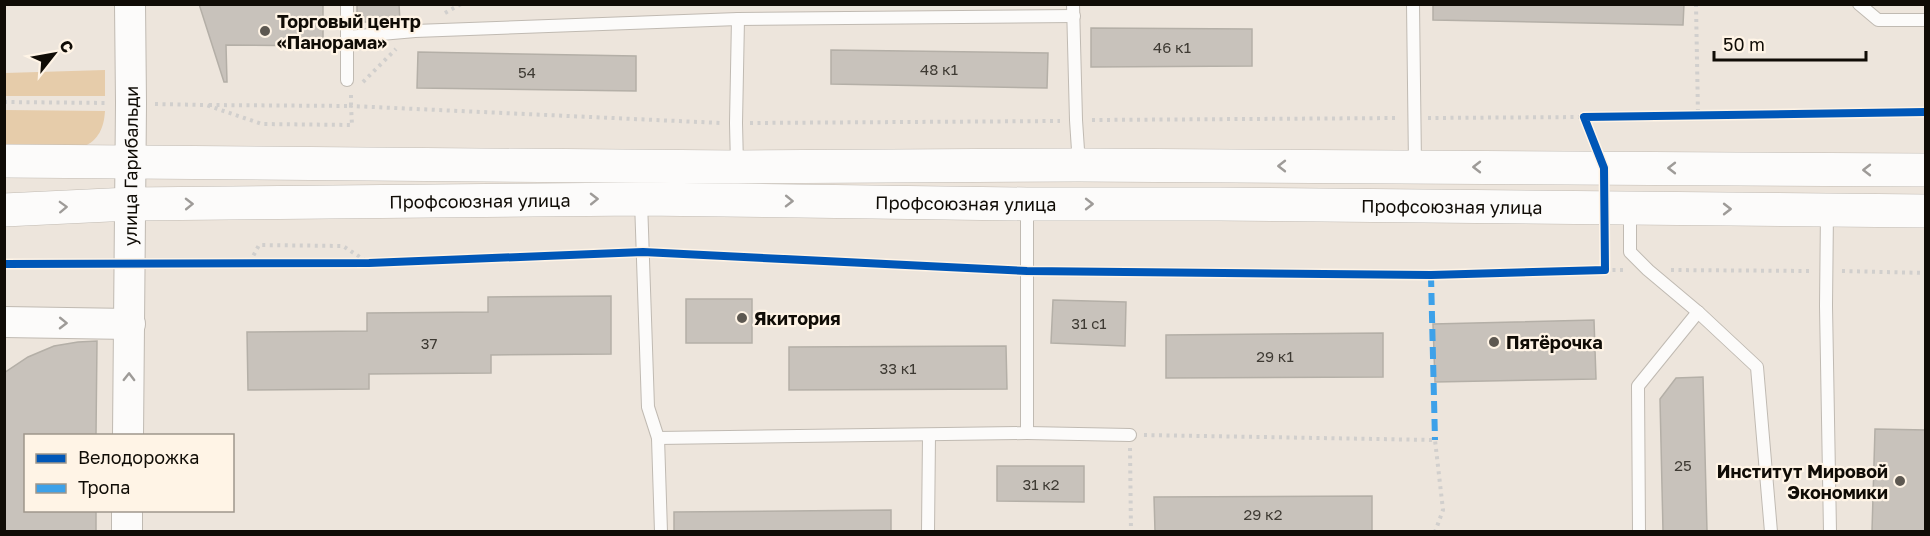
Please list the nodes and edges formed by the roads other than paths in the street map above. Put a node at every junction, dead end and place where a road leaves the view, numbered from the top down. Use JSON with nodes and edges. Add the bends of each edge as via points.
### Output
{"nodes":[{"id":1,"x":130,"y":4,"type":"edge"},
{"id":2,"x":347,"y":4,"type":"edge"},
{"id":3,"x":1413,"y":4,"type":"edge"},
{"id":4,"x":1859,"y":4,"type":"edge"},
{"id":5,"x":1074,"y":10,"type":"edge"},
{"id":6,"x":738,"y":19,"type":"junction"},
{"id":7,"x":1926,"y":20,"type":"edge"},
{"id":8,"x":347,"y":37,"type":"junction"},
{"id":9,"x":347,"y":80,"type":"dead end"},
{"id":10,"x":4,"y":160,"type":"edge"},
{"id":11,"x":129,"y":161,"type":"junction"},
{"id":12,"x":1079,"y":165,"type":"junction"},
{"id":13,"x":1414,"y":166,"type":"junction"},
{"id":14,"x":737,"y":167,"type":"junction"},
{"id":15,"x":1926,"y":170,"type":"edge"},
{"id":16,"x":641,"y":199,"type":"junction"},
{"id":17,"x":130,"y":204,"type":"junction"},
{"id":18,"x":1027,"y":204,"type":"junction"},
{"id":19,"x":1630,"y":208,"type":"junction"},
{"id":20,"x":4,"y":210,"type":"edge"},
{"id":21,"x":1827,"y":210,"type":"junction"},
{"id":22,"x":1926,"y":211,"type":"edge"},
{"id":23,"x":1698,"y":312,"type":"junction"},
{"id":24,"x":4,"y":322,"type":"edge"},
{"id":25,"x":130,"y":324,"type":"junction"},
{"id":26,"x":1027,"y":433,"type":"junction"},
{"id":27,"x":128,"y":434,"type":"edge"},
{"id":28,"x":929,"y":435,"type":"junction"},
{"id":29,"x":1130,"y":435,"type":"road end"},
{"id":30,"x":658,"y":438,"type":"junction"},
{"id":31,"x":127,"y":512,"type":"edge"},
{"id":32,"x":127,"y":531,"type":"edge"},
{"id":33,"x":661,"y":531,"type":"edge"},
{"id":34,"x":928,"y":531,"type":"edge"},
{"id":35,"x":1639,"y":531,"type":"edge"},
{"id":36,"x":1771,"y":531,"type":"edge"},
{"id":37,"x":1830,"y":531,"type":"edge"}],
"edges":[{"from":1,"to":11,"type":"street","name":"улица Гарибальди"},
{"from":2,"to":8,"type":"lane"},
{"from":3,"to":13,"type":"lane"},
{"from":4,"to":7,"type":"lane","via":[[1878,20]]},
{"from":5,"to":6,"type":"lane"},
{"from":5,"to":12,"type":"lane"},
{"from":6,"to":8,"type":"lane"},
{"from":6,"to":14,"type":"lane"},
{"from":8,"to":9,"type":"lane"},
{"from":10,"to":11,"type":"main road","name":"Профсоюзная улица"},
{"from":11,"to":14,"type":"main road","name":"Профсоюзная улица"},
{"from":11,"to":17,"type":"street","name":"улица Гарибальди"},
{"from":13,"to":12,"type":"main road","name":"Профсоюзная улица","one_way":true},
{"from":12,"to":14,"type":"main road","name":"Профсоюзная улица"},
{"from":15,"to":13,"type":"main road","name":"Профсоюзная улица","one_way":true},
{"from":17,"to":16,"type":"main road","name":"Профсоюзная улица","one_way":true},
{"from":16,"to":18,"type":"main road","name":"Профсоюзная улица","one_way":true},
{"from":16,"to":30,"type":"lane","via":[[648,407]]},
{"from":20,"to":17,"type":"main road","name":"Профсоюзная улица","one_way":true},
{"from":17,"to":25,"type":"street","name":"улица Гарибальди"},
{"from":18,"to":19,"type":"main road","name":"Профсоюзная улица","one_way":true},
{"from":18,"to":26,"type":"lane"},
{"from":19,"to":21,"type":"main road","name":"Профсоюзная улица","one_way":true},
{"from":19,"to":23,"type":"lane","via":[[1630,252]]},
{"from":21,"to":22,"type":"main road","name":"Профсоюзная улица"},
{"from":21,"to":37,"type":"lane"},
{"from":23,"to":35,"type":"lane","via":[[1638,386]]},
{"from":23,"to":36,"type":"lane","via":[[1757,367]]},
{"from":24,"to":25,"type":"street","one_way":true},
{"from":27,"to":25,"type":"street","name":"улица Гарибальди","one_way":true},
{"from":26,"to":28,"type":"lane"},
{"from":26,"to":29,"type":"lane"},
{"from":28,"to":30,"type":"lane"},
{"from":28,"to":34,"type":"lane"},
{"from":30,"to":33,"type":"lane"},
{"from":31,"to":32,"type":"street"}]}
